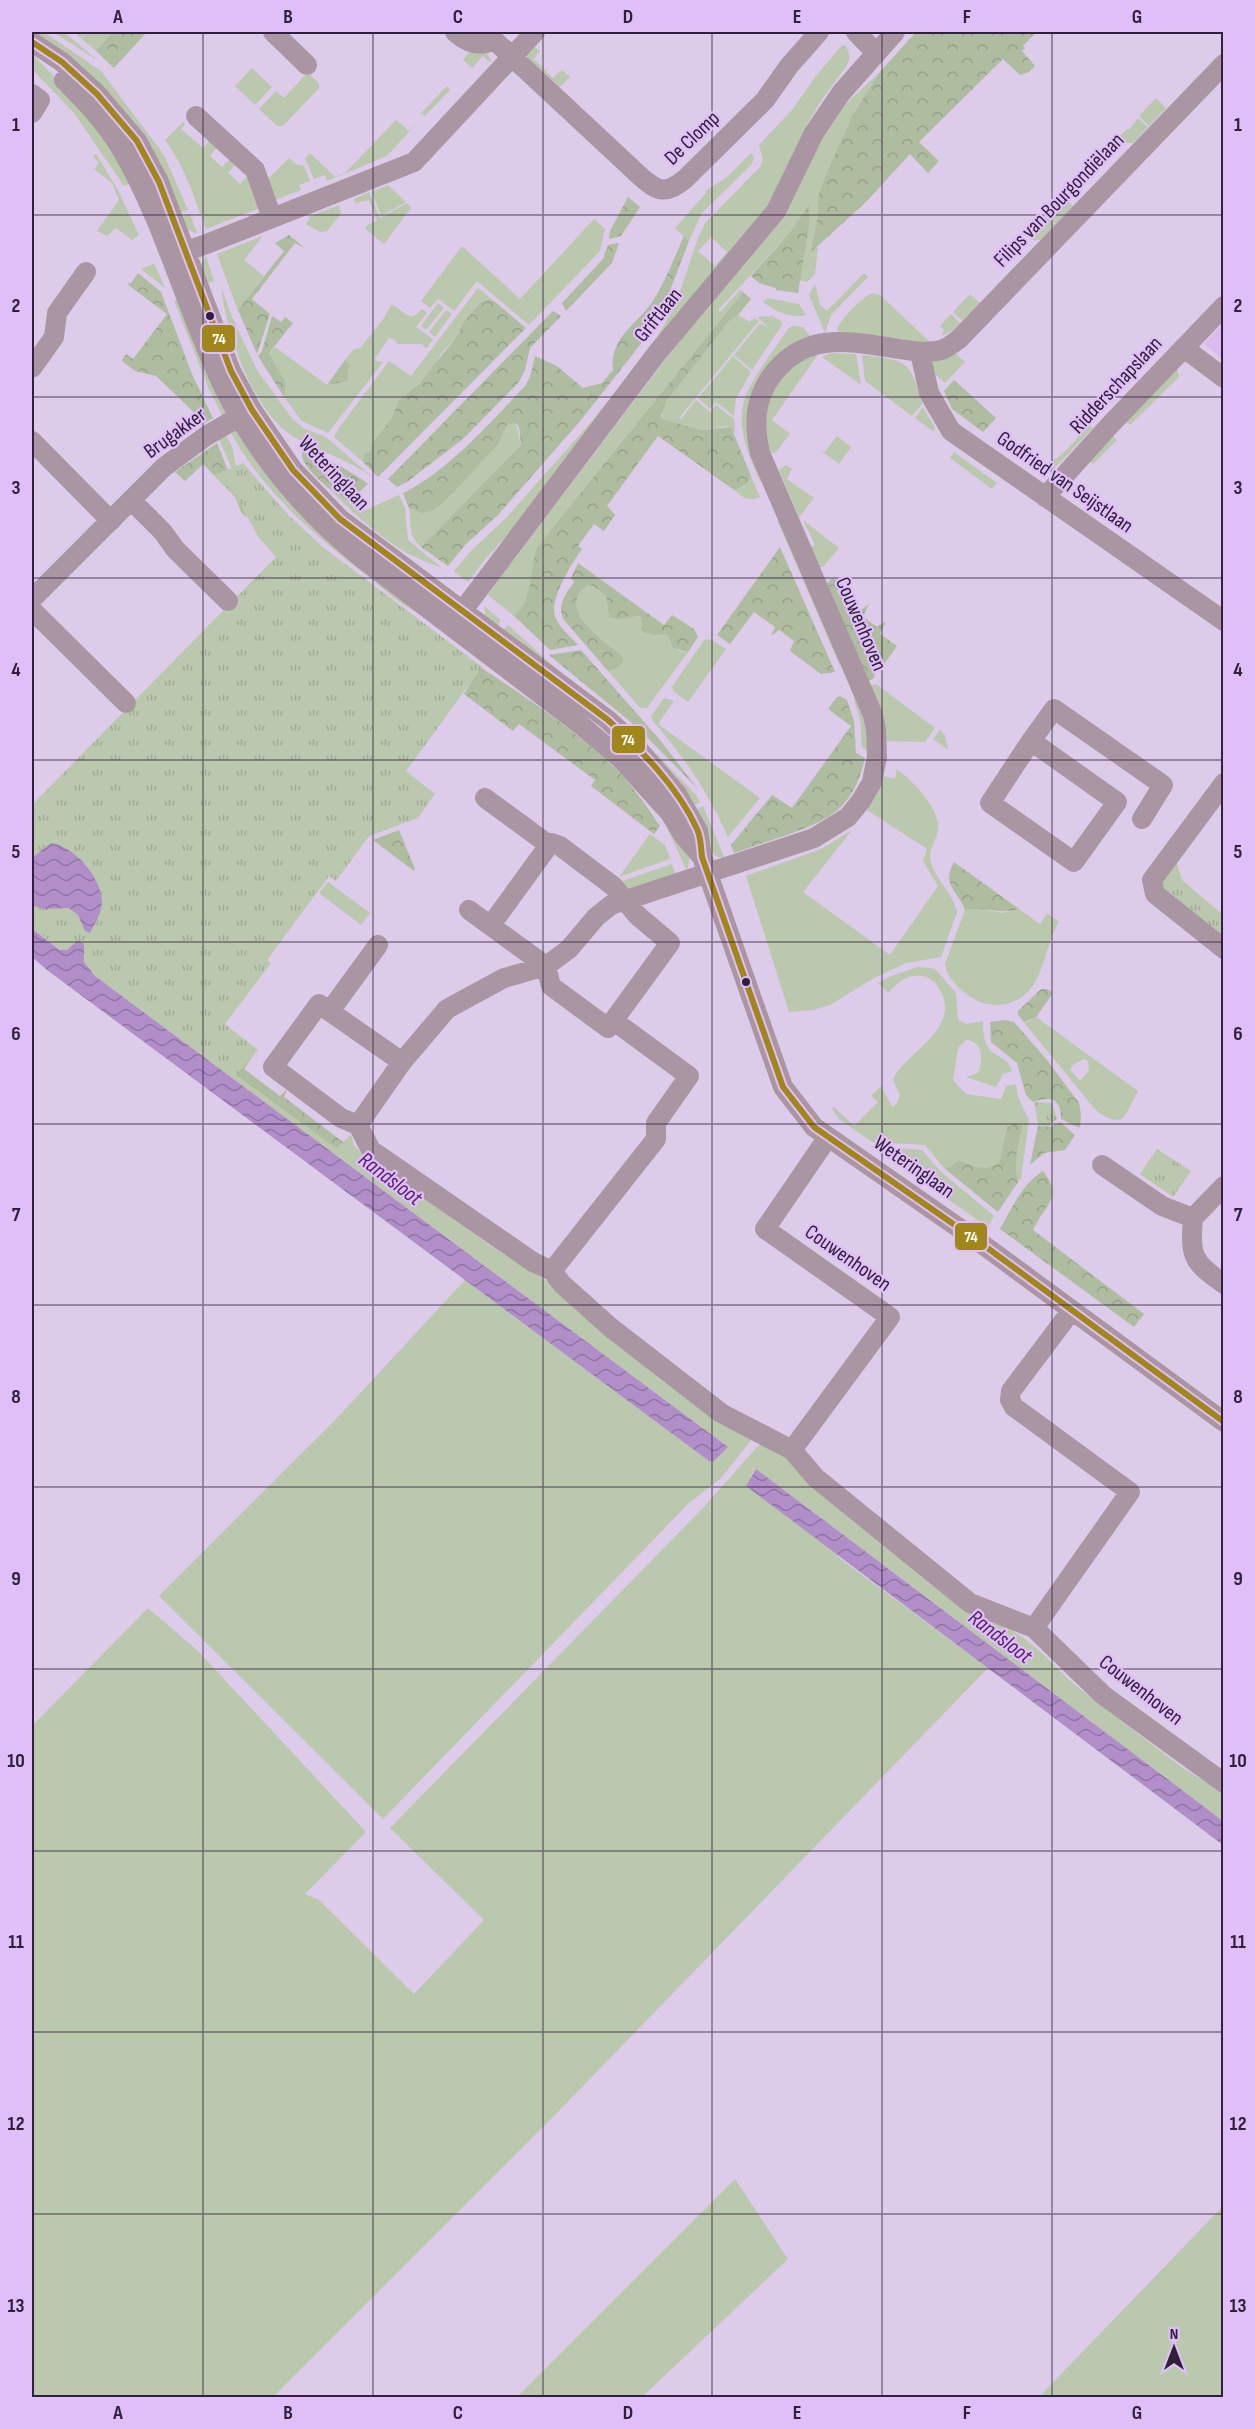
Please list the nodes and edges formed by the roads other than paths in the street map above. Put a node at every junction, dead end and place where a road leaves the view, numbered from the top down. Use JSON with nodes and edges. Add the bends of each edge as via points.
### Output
{"nodes":[{"id":1,"x":273,"y":32,"type":"edge"},
{"id":2,"x":455,"y":32,"type":"edge"},
{"id":3,"x":536,"y":32,"type":"edge"},
{"id":4,"x":856,"y":32,"type":"edge"},
{"id":5,"x":895,"y":32,"type":"edge"},
{"id":6,"x":811,"y":34,"type":"edge"},
{"id":7,"x":497,"y":36,"type":"edge"},
{"id":8,"x":32,"y":43,"type":"edge"},
{"id":9,"x":876,"y":53,"type":"junction"},
{"id":10,"x":511,"y":57,"type":"junction"},
{"id":11,"x":1224,"y":64,"type":"edge"},
{"id":12,"x":307,"y":65,"type":"dead end"},
{"id":13,"x":32,"y":94,"type":"edge"},
{"id":14,"x":32,"y":112,"type":"edge"},
{"id":15,"x":196,"y":116,"type":"dead end"},
{"id":16,"x":272,"y":218,"type":"junction"},
{"id":17,"x":178,"y":254,"type":"junction"},
{"id":18,"x":86,"y":272,"type":"dead end"},
{"id":19,"x":1224,"y":306,"type":"edge"},
{"id":20,"x":1184,"y":348,"type":"junction"},
{"id":21,"x":920,"y":352,"type":"junction"},
{"id":22,"x":32,"y":368,"type":"edge"},
{"id":23,"x":1224,"y":378,"type":"edge"},
{"id":24,"x":246,"y":413,"type":"junction"},
{"id":25,"x":32,"y":441,"type":"edge"},
{"id":26,"x":1045,"y":497,"type":"junction"},
{"id":27,"x":131,"y":500,"type":"junction"},
{"id":28,"x":111,"y":520,"type":"junction"},
{"id":29,"x":32,"y":599,"type":"edge"},
{"id":30,"x":228,"y":602,"type":"dead end"},
{"id":31,"x":32,"y":610,"type":"edge"},
{"id":32,"x":457,"y":619,"type":"junction"},
{"id":33,"x":1224,"y":621,"type":"edge"},
{"id":34,"x":126,"y":703,"type":"dead end"},
{"id":35,"x":1032,"y":741,"type":"junction"},
{"id":36,"x":1224,"y":783,"type":"edge"},
{"id":37,"x":485,"y":798,"type":"dead end"},
{"id":38,"x":1142,"y":819,"type":"dead end"},
{"id":39,"x":549,"y":845,"type":"junction"},
{"id":40,"x":704,"y":865,"type":"junction"},
{"id":41,"x":625,"y":900,"type":"junction"},
{"id":42,"x":469,"y":910,"type":"dead end"},
{"id":43,"x":491,"y":925,"type":"junction"},
{"id":44,"x":378,"y":945,"type":"dead end"},
{"id":45,"x":1224,"y":949,"type":"edge"},
{"id":46,"x":546,"y":966,"type":"junction"},
{"id":47,"x":330,"y":1011,"type":"junction"},
{"id":48,"x":614,"y":1021,"type":"junction"},
{"id":49,"x":402,"y":1062,"type":"junction"},
{"id":50,"x":358,"y":1125,"type":"junction"},
{"id":51,"x":828,"y":1137,"type":"junction"},
{"id":52,"x":1102,"y":1165,"type":"dead end"},
{"id":53,"x":1224,"y":1186,"type":"edge"},
{"id":54,"x":1193,"y":1218,"type":"junction"},
{"id":55,"x":552,"y":1271,"type":"junction"},
{"id":56,"x":1224,"y":1284,"type":"edge"},
{"id":57,"x":1072,"y":1310,"type":"junction"},
{"id":58,"x":1224,"y":1422,"type":"edge"},
{"id":59,"x":792,"y":1450,"type":"junction"},
{"id":60,"x":1034,"y":1628,"type":"junction"},
{"id":61,"x":1224,"y":1783,"type":"edge"}],
"edges":[{"from":1,"to":12,"type":"street"},
{"from":2,"to":7,"type":"street","name":"De Clomp","via":[[475,44],[488,43]]},
{"from":3,"to":10,"type":"street"},
{"from":4,"to":9,"type":"street"},
{"from":5,"to":9,"type":"street","name":"Griftlaan"},
{"from":6,"to":10,"type":"street","name":"De Clomp","via":[[765,100],[674,189],[664,191],[645,181]]},
{"from":7,"to":10,"type":"street","name":"De Clomp"},
{"from":8,"to":17,"type":"street","name":"Weteringlaan","via":[[121,148]]},
{"from":9,"to":32,"type":"street","name":"Griftlaan","via":[[841,93],[814,133],[776,211],[657,353]]},
{"from":10,"to":16,"type":"street","via":[[414,162]]},
{"from":11,"to":21,"type":"street","name":"Filips van Bourgondiëlaan","via":[[959,339],[943,349]]},
{"from":13,"to":14,"type":"street","via":[[40,100]]},
{"from":15,"to":16,"type":"street","via":[[255,170]]},
{"from":16,"to":17,"type":"street"},
{"from":17,"to":24,"type":"street","name":"Weteringlaan","via":[[213,365]]},
{"from":18,"to":22,"type":"street","via":[[57,313],[54,337]]},
{"from":19,"to":20,"type":"street","name":"Ridderschapslaan"},
{"from":20,"to":23,"type":"street"},
{"from":20,"to":26,"type":"street","name":"Ridderschapslaan"},
{"from":21,"to":26,"type":"street","name":"Godfried van Seijstlaan","via":[[929,393],[951,431]]},
{"from":21,"to":40,"type":"street","name":"Couwenhoven","via":[[857,342],[808,346],[776,370],[766,385],[757,409],[760,453],[873,715],[877,757],[872,782],[861,801],[831,829],[814,838]]},
{"from":24,"to":27,"type":"street","name":"Brugakker","via":[[189,448]]},
{"from":24,"to":32,"type":"street","name":"Weteringlaan","via":[[269,463],[306,508],[348,547]]},
{"from":25,"to":28,"type":"street"},
{"from":26,"to":33,"type":"street","name":"Godfried van Seijstlaan"},
{"from":27,"to":28,"type":"street","name":"Brugakker"},
{"from":27,"to":30,"type":"street"},
{"from":28,"to":29,"type":"street","name":"Brugakker"},
{"from":31,"to":34,"type":"street"},
{"from":32,"to":40,"type":"street","name":"Weteringlaan","via":[[621,759],[670,813]]},
{"from":35,"to":35,"type":"street","via":[[990,803],[1074,862],[1117,802]]},
{"from":35,"to":38,"type":"street","via":[[1054,709],[1163,785]]},
{"from":36,"to":45,"type":"street","via":[[1152,880],[1155,894]]},
{"from":37,"to":39,"type":"street"},
{"from":39,"to":41,"type":"street","via":[[560,846],[613,886]]},
{"from":39,"to":43,"type":"street"},
{"from":40,"to":41,"type":"street","name":"Couwenhoven"},
{"from":40,"to":51,"type":"street","name":"Weteringlaan","via":[[783,1087],[804,1116]]},
{"from":41,"to":46,"type":"street","name":"Couwenhoven","via":[[596,917],[569,949]]},
{"from":41,"to":48,"type":"street","via":[[670,943]]},
{"from":42,"to":43,"type":"street"},
{"from":43,"to":46,"type":"street"},
{"from":44,"to":47,"type":"street"},
{"from":46,"to":48,"type":"street","via":[[551,986],[608,1028]]},
{"from":46,"to":49,"type":"street","name":"Couwenhoven","via":[[504,978],[447,1009]]},
{"from":47,"to":49,"type":"street"},
{"from":47,"to":50,"type":"street","via":[[319,1004],[273,1067],[341,1118]]},
{"from":48,"to":55,"type":"street","via":[[689,1076],[656,1123],[656,1139]]},
{"from":49,"to":50,"type":"street","name":"Couwenhoven"},
{"from":50,"to":55,"type":"street","name":"Couwenhoven","via":[[371,1150],[533,1262]]},
{"from":51,"to":57,"type":"street","name":"Weteringlaan"},
{"from":51,"to":59,"type":"street","name":"Couwenhoven","via":[[765,1229],[890,1317]]},
{"from":52,"to":54,"type":"street","via":[[1162,1206]]},
{"from":53,"to":54,"type":"street"},
{"from":54,"to":56,"type":"street","via":[[1191,1245],[1196,1260]]},
{"from":55,"to":59,"type":"street","name":"Couwenhoven","via":[[610,1327],[722,1413]]},
{"from":57,"to":58,"type":"street","name":"Weteringlaan"},
{"from":57,"to":60,"type":"street","via":[[1011,1391],[1010,1400],[1014,1407],[1130,1492]]},
{"from":59,"to":60,"type":"street","name":"Couwenhoven","via":[[816,1478],[970,1603]]},
{"from":60,"to":61,"type":"street","name":"Couwenhoven","via":[[1103,1695]]}]}
